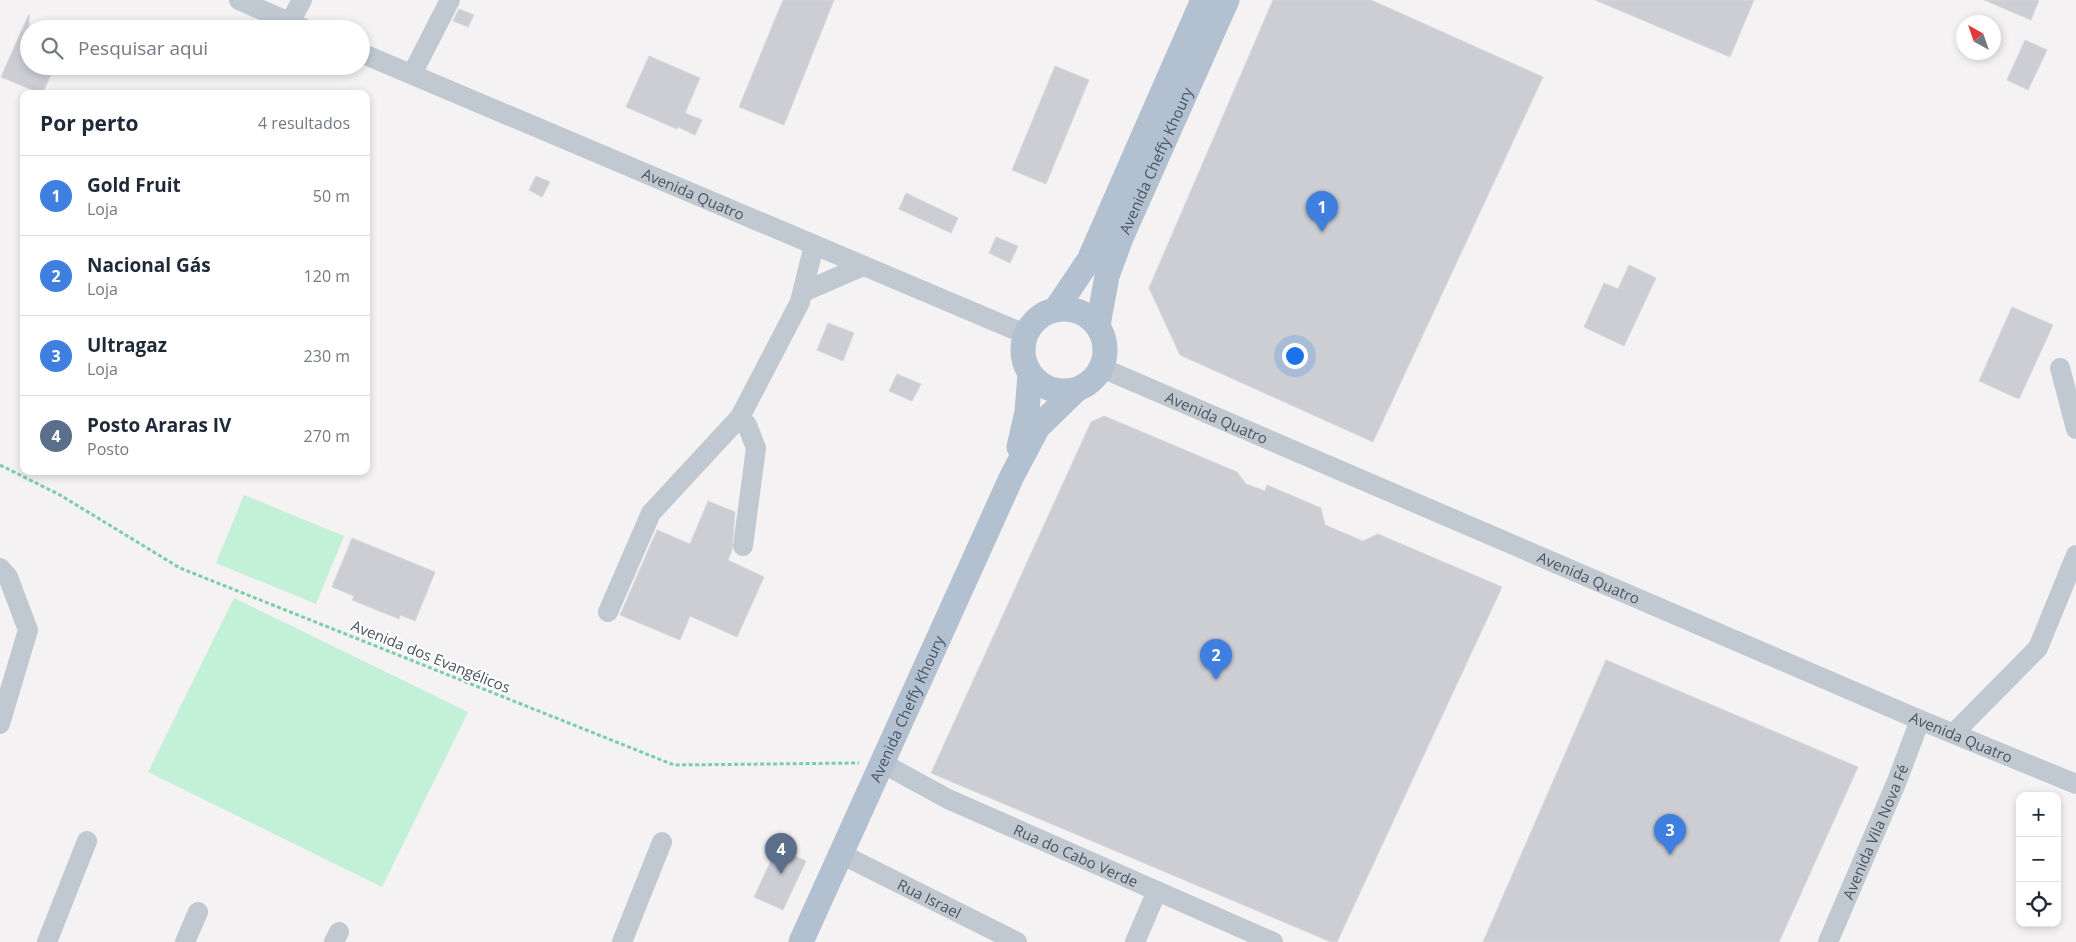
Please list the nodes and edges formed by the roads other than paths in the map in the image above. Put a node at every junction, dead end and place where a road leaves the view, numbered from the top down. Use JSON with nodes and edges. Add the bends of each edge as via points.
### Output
{"nodes":[{"id":1,"x":239,"y":0,"type":"edge"},
{"id":2,"x":302,"y":0,"type":"edge"},
{"id":3,"x":450,"y":0,"type":"edge"},
{"id":4,"x":1203,"y":0,"type":"edge"},
{"id":5,"x":1228,"y":0,"type":"edge"},
{"id":6,"x":284,"y":20,"type":"edge"},
{"id":7,"x":299,"y":20,"type":"edge"},
{"id":8,"x":370,"y":57,"type":"edge"},
{"id":9,"x":412,"y":74,"type":"junction"},
{"id":10,"x":814,"y":245,"type":"junction"},
{"id":11,"x":863,"y":266,"type":"junction"},
{"id":12,"x":803,"y":292,"type":"junction"},
{"id":13,"x":1056,"y":309,"type":"junction"},
{"id":14,"x":1098,"y":325,"type":"junction"},
{"id":15,"x":1026,"y":334,"type":"junction"},
{"id":16,"x":1102,"y":368,"type":"junction"},
{"id":17,"x":2060,"y":368,"type":"dead end"},
{"id":18,"x":1030,"y":374,"type":"junction"},
{"id":19,"x":1076,"y":390,"type":"junction"},
{"id":20,"x":740,"y":417,"type":"junction"},
{"id":21,"x":2076,"y":429,"type":"edge"},
{"id":22,"x":1012,"y":476,"type":"junction"},
{"id":23,"x":743,"y":546,"type":"dead end"},
{"id":24,"x":2076,"y":554,"type":"edge"},
{"id":25,"x":0,"y":568,"type":"edge"},
{"id":26,"x":608,"y":612,"type":"dead end"},
{"id":27,"x":1920,"y":720,"type":"junction"},
{"id":28,"x":0,"y":723,"type":"edge"},
{"id":29,"x":1954,"y":733,"type":"junction"},
{"id":30,"x":882,"y":763,"type":"junction"},
{"id":31,"x":2076,"y":784,"type":"edge"},
{"id":32,"x":87,"y":841,"type":"dead end"},
{"id":33,"x":662,"y":842,"type":"dead end"},
{"id":34,"x":841,"y":854,"type":"junction"},
{"id":35,"x":1157,"y":890,"type":"junction"},
{"id":36,"x":198,"y":912,"type":"dead end"},
{"id":37,"x":47,"y":942,"type":"edge"},
{"id":38,"x":186,"y":942,"type":"edge"},
{"id":39,"x":622,"y":942,"type":"edge"},
{"id":40,"x":801,"y":942,"type":"edge"},
{"id":41,"x":1017,"y":942,"type":"edge"},
{"id":42,"x":1135,"y":942,"type":"edge"},
{"id":43,"x":1273,"y":942,"type":"edge"},
{"id":44,"x":1828,"y":942,"type":"edge"}],
"edges":[{"from":1,"to":6,"type":"street"},
{"from":2,"to":7,"type":"street"},
{"from":3,"to":9,"type":"street"},
{"from":4,"to":13,"type":"main road","name":"Avenida Cheffy Khoury","via":[[1089,260]]},
{"from":5,"to":14,"type":"main road","name":"Avenida Cheffy Khoury","via":[[1121,238],[1107,276]]},
{"from":8,"to":9,"type":"street","name":"Avenida Quatro"},
{"from":9,"to":10,"type":"street","name":"Avenida Quatro"},
{"from":10,"to":11,"type":"street","name":"Avenida Quatro"},
{"from":10,"to":12,"type":"street"},
{"from":11,"to":12,"type":"street"},
{"from":11,"to":15,"type":"street","name":"Avenida Quatro"},
{"from":12,"to":20,"type":"street"},
{"from":13,"to":14,"type":"main road","via":[[1080,311]]},
{"from":13,"to":15,"type":"main road","via":[[1033,322]]},
{"from":14,"to":16,"type":"main road","via":[[1106,353]]},
{"from":15,"to":18,"type":"main road","via":[[1022,348]]},
{"from":16,"to":19,"type":"main road","via":[[1091,381]]},
{"from":16,"to":27,"type":"street","name":"Avenida Quatro"},
{"from":17,"to":21,"type":"street"},
{"from":18,"to":19,"type":"main road","via":[[1052,390]]},
{"from":18,"to":22,"type":"main road","via":[[1027,412]]},
{"from":19,"to":22,"type":"main road","via":[[1038,426]]},
{"from":20,"to":23,"type":"street","via":[[747,425],[756,448]]},
{"from":20,"to":26,"type":"street","via":[[651,513]]},
{"from":22,"to":30,"type":"main road","name":"Avenida Cheffy Khoury"},
{"from":24,"to":29,"type":"street","via":[[2038,648]]},
{"from":25,"to":28,"type":"street","via":[[8,577],[28,630]]},
{"from":27,"to":29,"type":"street","name":"Avenida Quatro"},
{"from":27,"to":44,"type":"street","name":"Avenida Vila Nova Fé"},
{"from":29,"to":31,"type":"street","name":"Avenida Quatro"},
{"from":30,"to":34,"type":"main road","name":"Avenida Cheffy Khoury"},
{"from":30,"to":35,"type":"street","name":"Rua do Cabo Verde","via":[[948,799]]},
{"from":32,"to":37,"type":"street"},
{"from":33,"to":39,"type":"street"},
{"from":34,"to":40,"type":"main road","name":"Avenida Cheffy Khoury"},
{"from":34,"to":41,"type":"street","name":"Rua Israel"},
{"from":35,"to":42,"type":"street"},
{"from":35,"to":43,"type":"street","name":"Rua do Cabo Verde"},
{"from":36,"to":38,"type":"street"}]}
